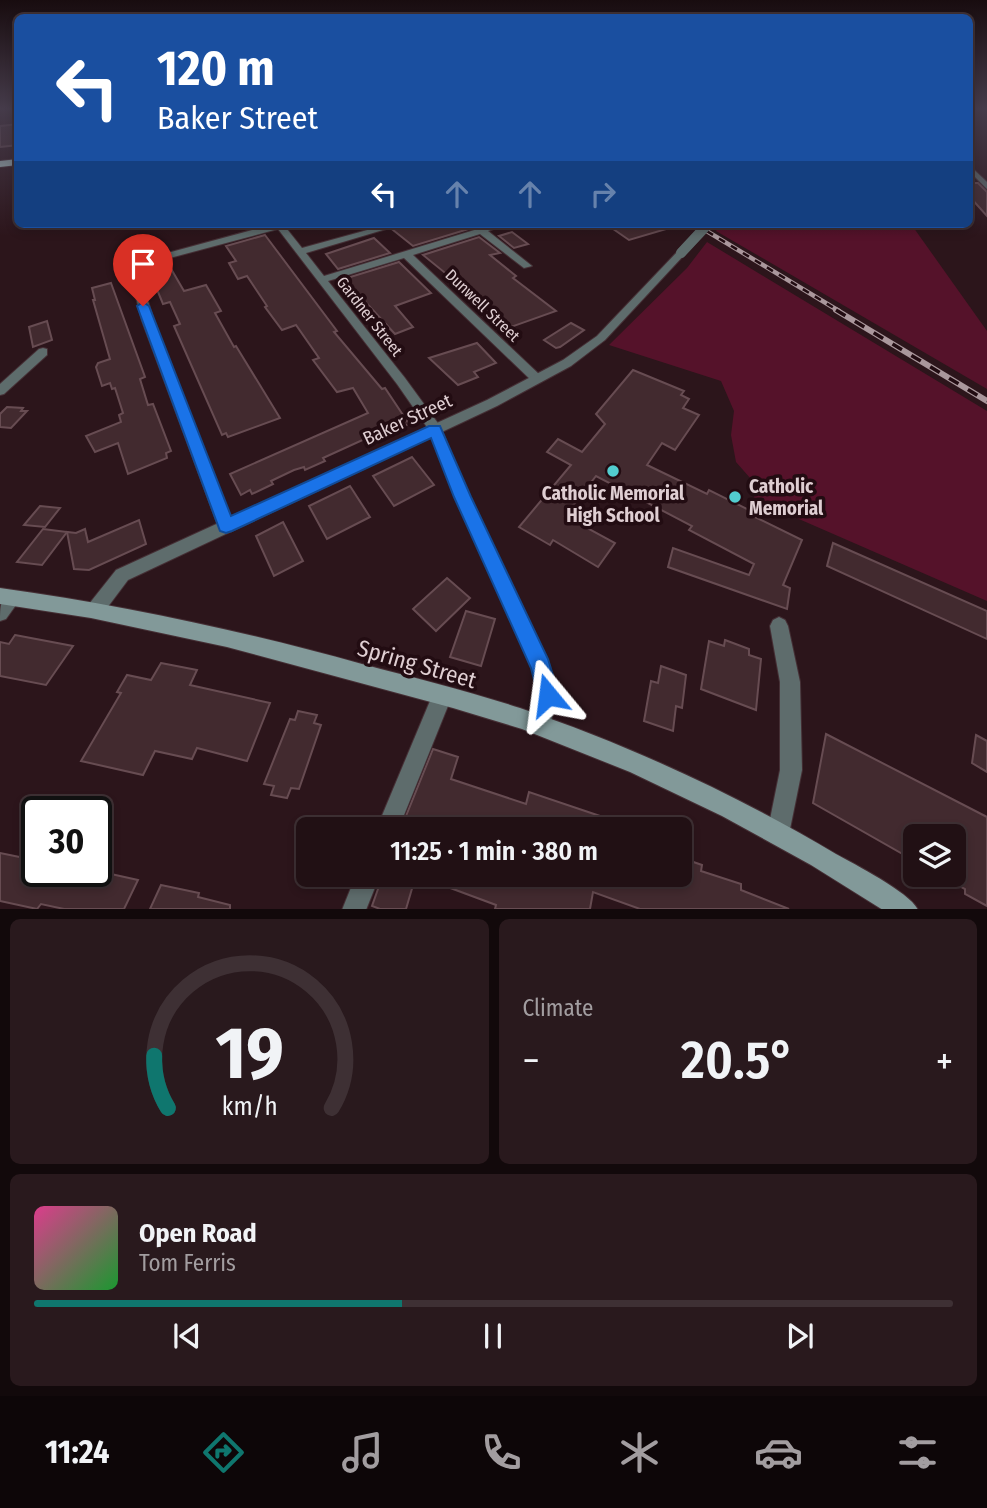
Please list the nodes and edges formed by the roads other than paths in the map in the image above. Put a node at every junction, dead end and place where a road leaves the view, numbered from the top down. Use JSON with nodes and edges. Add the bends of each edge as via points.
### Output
{"nodes":[{"id":1,"x":973,"y":171,"type":"edge"},
{"id":2,"x":987,"y":187,"type":"edge"},
{"id":3,"x":268,"y":228,"type":"edge"},
{"id":4,"x":281,"y":228,"type":"edge"},
{"id":5,"x":385,"y":228,"type":"edge"},
{"id":6,"x":489,"y":228,"type":"edge"},
{"id":7,"x":704,"y":228,"type":"edge"},
{"id":8,"x":482,"y":230,"type":"junction"},
{"id":9,"x":300,"y":252,"type":"junction"},
{"id":10,"x":407,"y":255,"type":"junction"},
{"id":11,"x":527,"y":266,"type":"dead end"},
{"id":12,"x":322,"y":280,"type":"junction"},
{"id":13,"x":43,"y":352,"type":"dead end"},
{"id":14,"x":537,"y":379,"type":"junction"},
{"id":15,"x":0,"y":391,"type":"edge"},
{"id":16,"x":435,"y":429,"type":"junction"},
{"id":17,"x":226,"y":526,"type":"junction"},
{"id":18,"x":6,"y":597,"type":"edge"},
{"id":19,"x":95,"y":610,"type":"junction"},
{"id":20,"x":0,"y":612,"type":"edge"},
{"id":21,"x":779,"y":626,"type":"dead end"},
{"id":22,"x":442,"y":696,"type":"junction"},
{"id":23,"x":541,"y":726,"type":"junction"},
{"id":24,"x":392,"y":817,"type":"edge"},
{"id":25,"x":778,"y":834,"type":"junction"},
{"id":26,"x":363,"y":887,"type":"edge"},
{"id":27,"x":354,"y":909,"type":"edge"},
{"id":28,"x":906,"y":909,"type":"edge"}],
"edges":[{"from":1,"to":2,"type":"street"},
{"from":3,"to":17,"type":"street","via":[[152,260],[138,266],[134,276]]},
{"from":4,"to":9,"type":"street","name":"Gardner Street"},
{"from":5,"to":9,"type":"street"},
{"from":6,"to":8,"type":"street"},
{"from":7,"to":14,"type":"street","name":"Baker Street","bridge":true,"via":[[601,338]]},
{"from":8,"to":10,"type":"street"},
{"from":8,"to":11,"type":"street"},
{"from":9,"to":12,"type":"street","name":"Gardner Street"},
{"from":10,"to":12,"type":"street"},
{"from":10,"to":14,"type":"street","name":"Dunwell Street"},
{"from":12,"to":16,"type":"street","name":"Gardner Street"},
{"from":13,"to":15,"type":"street"},
{"from":14,"to":16,"type":"street","name":"Baker Street"},
{"from":16,"to":17,"type":"street","name":"Baker Street"},
{"from":16,"to":23,"type":"street","name":"Gardner Street","via":[[541,667],[548,695]]},
{"from":17,"to":19,"type":"street","name":"Baker Street","via":[[122,575]]},
{"from":18,"to":19,"type":"main road","name":"Spring Street"},
{"from":18,"to":20,"type":"street"},
{"from":19,"to":22,"type":"main road","name":"Spring Street","via":[[242,641]]},
{"from":21,"to":25,"type":"street","via":[[790,682],[792,770]]},
{"from":22,"to":23,"type":"main road","name":"Spring Street"},
{"from":22,"to":24,"type":"street"},
{"from":23,"to":25,"type":"main road","name":"Spring Street","via":[[630,762]]},
{"from":25,"to":28,"type":"main road","name":"Spring Street"},
{"from":26,"to":27,"type":"street"}]}
